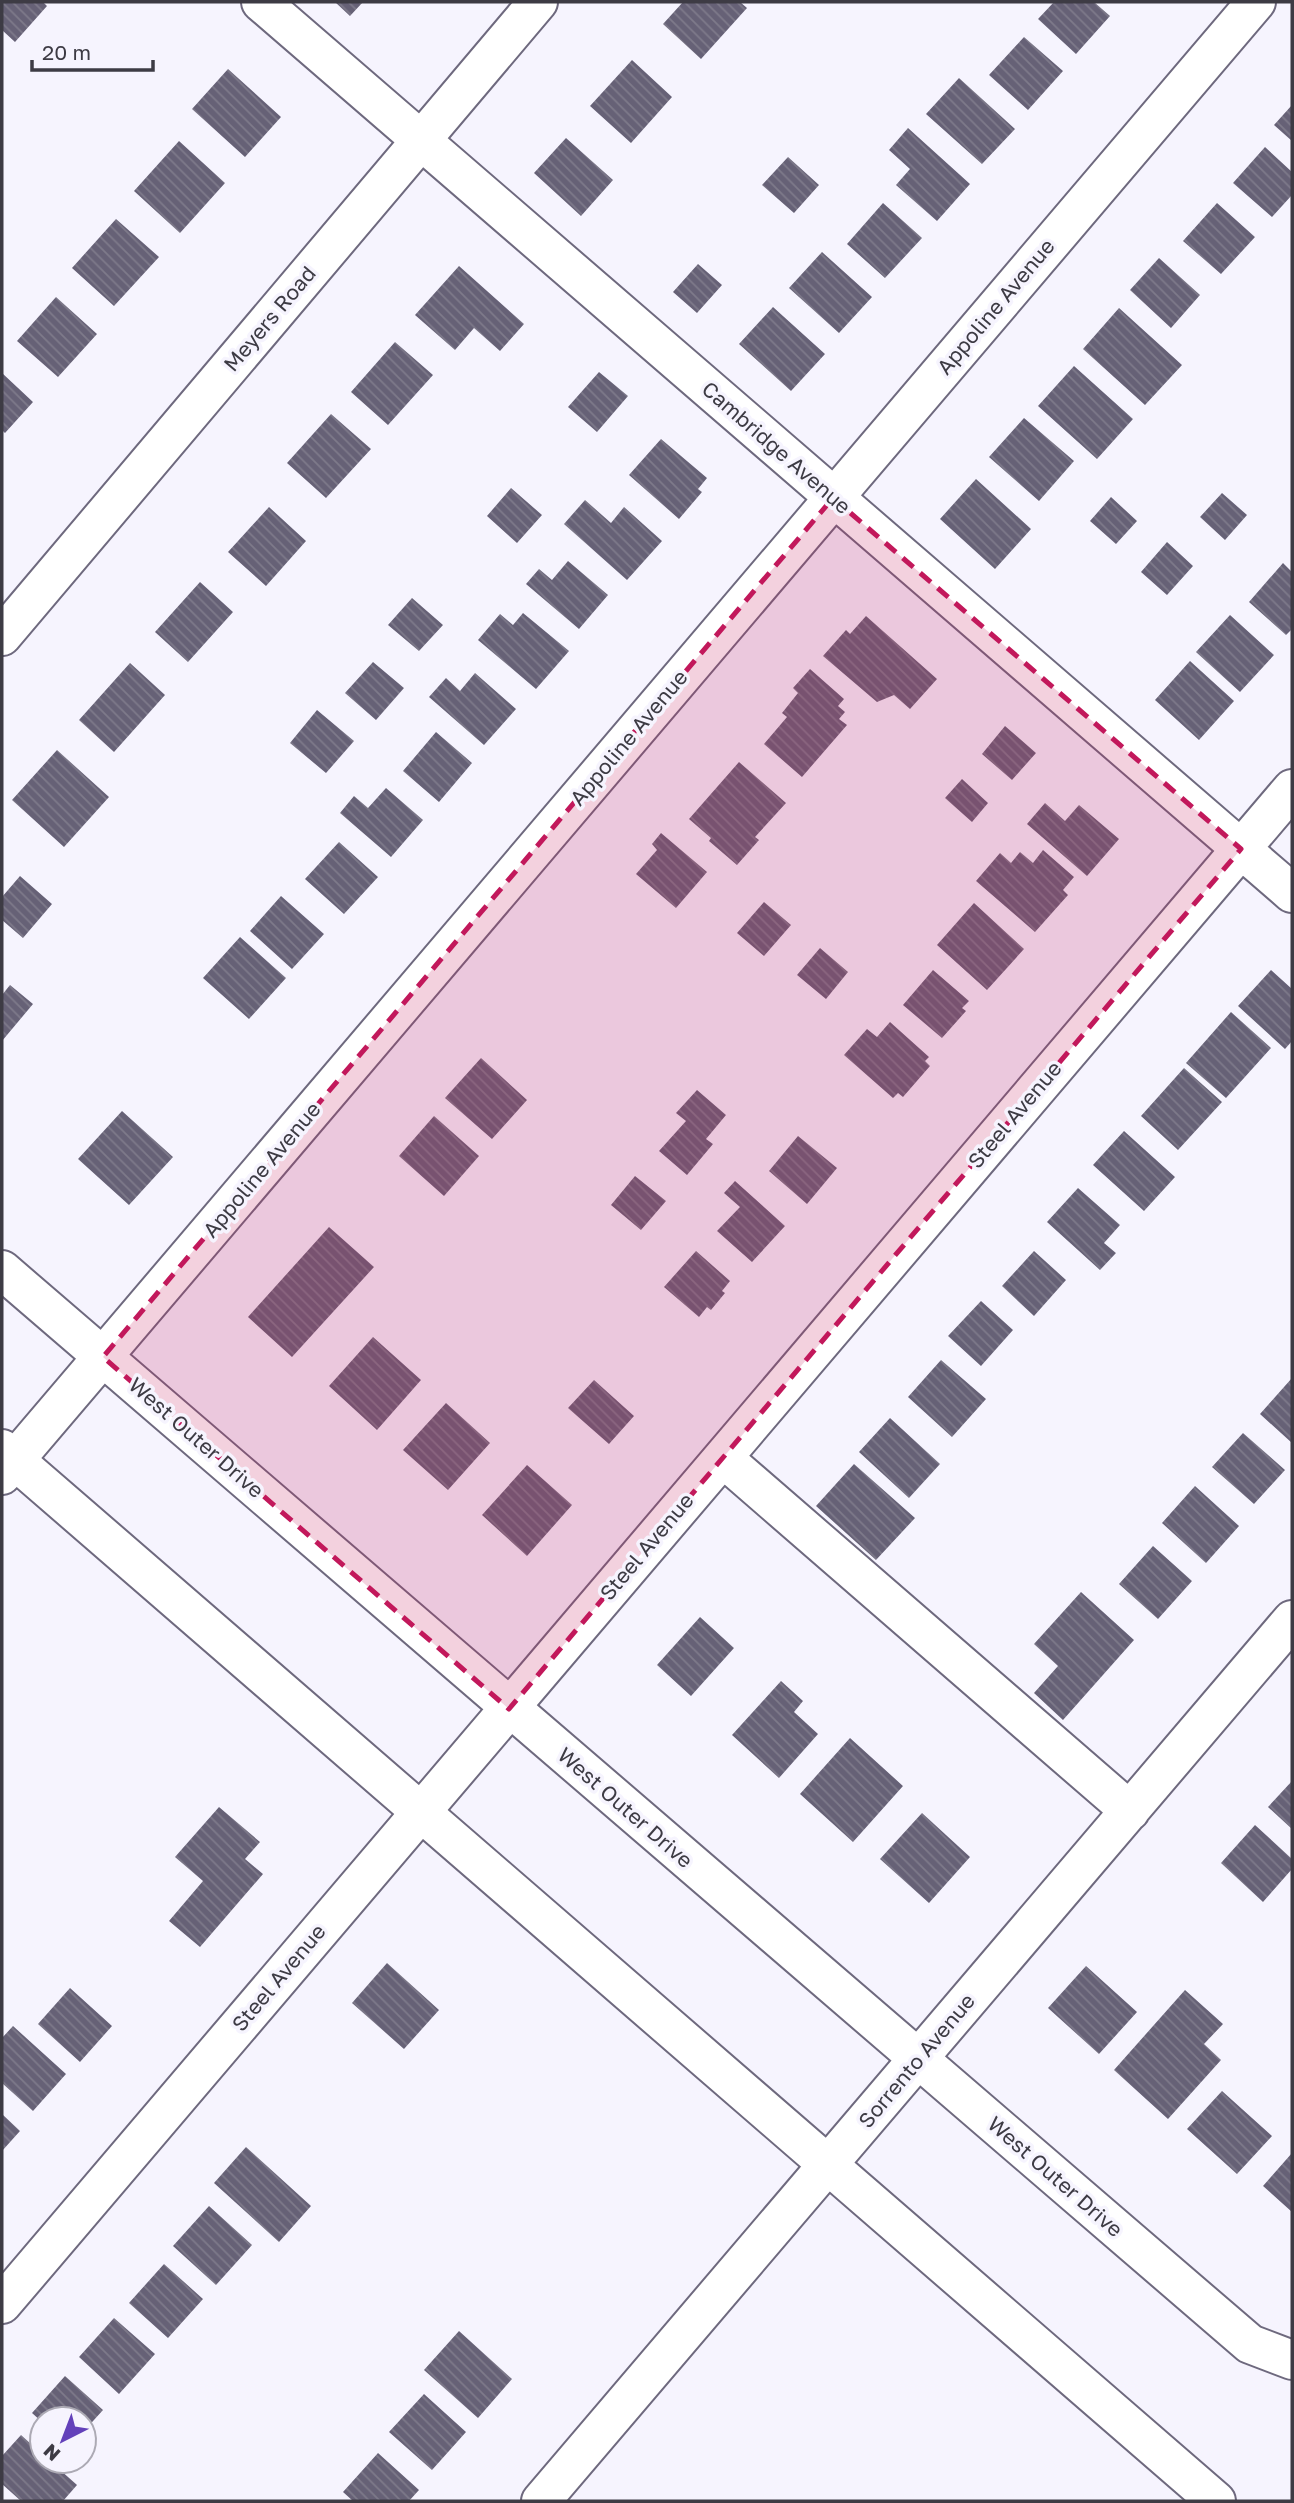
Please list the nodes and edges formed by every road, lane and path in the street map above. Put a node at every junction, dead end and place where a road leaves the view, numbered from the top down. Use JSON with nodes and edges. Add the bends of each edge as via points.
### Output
{"nodes":[{"id":1,"x":261,"y":2,"type":"edge"},
{"id":2,"x":538,"y":2,"type":"edge"},
{"id":3,"x":1256,"y":2,"type":"edge"},
{"id":4,"x":421,"y":140,"type":"junction"},
{"id":5,"x":833,"y":498,"type":"junction"},
{"id":6,"x":2,"y":636,"type":"edge"},
{"id":7,"x":1292,"y":789,"type":"edge"},
{"id":8,"x":1241,"y":849,"type":"junction"},
{"id":9,"x":1292,"y":893,"type":"edge"},
{"id":10,"x":2,"y":1270,"type":"edge"},
{"id":11,"x":103,"y":1357,"type":"junction"},
{"id":12,"x":723,"y":1458,"type":"junction"},
{"id":13,"x":6,"y":1461,"type":"edge"},
{"id":14,"x":1292,"y":1620,"type":"edge"},
{"id":15,"x":509,"y":1709,"type":"junction"},
{"id":16,"x":421,"y":1811,"type":"junction"},
{"id":17,"x":1130,"y":1811,"type":"junction"},
{"id":18,"x":918,"y":2060,"type":"junction"},
{"id":19,"x":828,"y":2165,"type":"junction"},
{"id":20,"x":2,"y":2304,"type":"edge"},
{"id":21,"x":1250,"y":2344,"type":"junction"},
{"id":22,"x":1292,"y":2360,"type":"edge"},
{"id":23,"x":1292,"y":2380,"type":"edge"},
{"id":24,"x":541,"y":2501,"type":"edge"},
{"id":25,"x":1216,"y":2501,"type":"edge"}],
"edges":[{"from":1,"to":4,"type":"street","name":"Cambridge Avenue"},
{"from":2,"to":4,"type":"street","name":"Meyers Road"},
{"from":3,"to":5,"type":"street","name":"Appoline Avenue"},
{"from":4,"to":5,"type":"street","name":"Cambridge Avenue"},
{"from":4,"to":6,"type":"street","name":"Meyers Road"},
{"from":5,"to":8,"type":"street","name":"Cambridge Avenue"},
{"from":5,"to":11,"type":"street","name":"Appoline Avenue"},
{"from":7,"to":8,"type":"street","name":"Steel Avenue"},
{"from":8,"to":9,"type":"street","name":"Cambridge Avenue"},
{"from":8,"to":12,"type":"street","name":"Steel Avenue"},
{"from":10,"to":11,"type":"street","name":"West Outer Drive"},
{"from":11,"to":13,"type":"street","name":"Appoline Avenue"},
{"from":11,"to":15,"type":"street","name":"West Outer Drive"},
{"from":12,"to":15,"type":"street","name":"Steel Avenue"},
{"from":12,"to":17,"type":"street"},
{"from":13,"to":16,"type":"street"},
{"from":14,"to":17,"type":"street","name":"Sorrento Avenue"},
{"from":15,"to":16,"type":"street","name":"Steel Avenue"},
{"from":15,"to":18,"type":"street","name":"West Outer Drive"},
{"from":16,"to":19,"type":"street"},
{"from":16,"to":20,"type":"street","name":"Steel Avenue"},
{"from":17,"to":18,"type":"street","name":"Sorrento Avenue"},
{"from":18,"to":19,"type":"street","name":"Sorrento Avenue"},
{"from":18,"to":21,"type":"street","name":"West Outer Drive"},
{"from":19,"to":24,"type":"street","name":"Sorrento Avenue"},
{"from":19,"to":25,"type":"street"},
{"from":21,"to":22,"type":"street","name":"West Outer Drive"},
{"from":21,"to":23,"type":"street","name":"West Outer Drive"}]}
